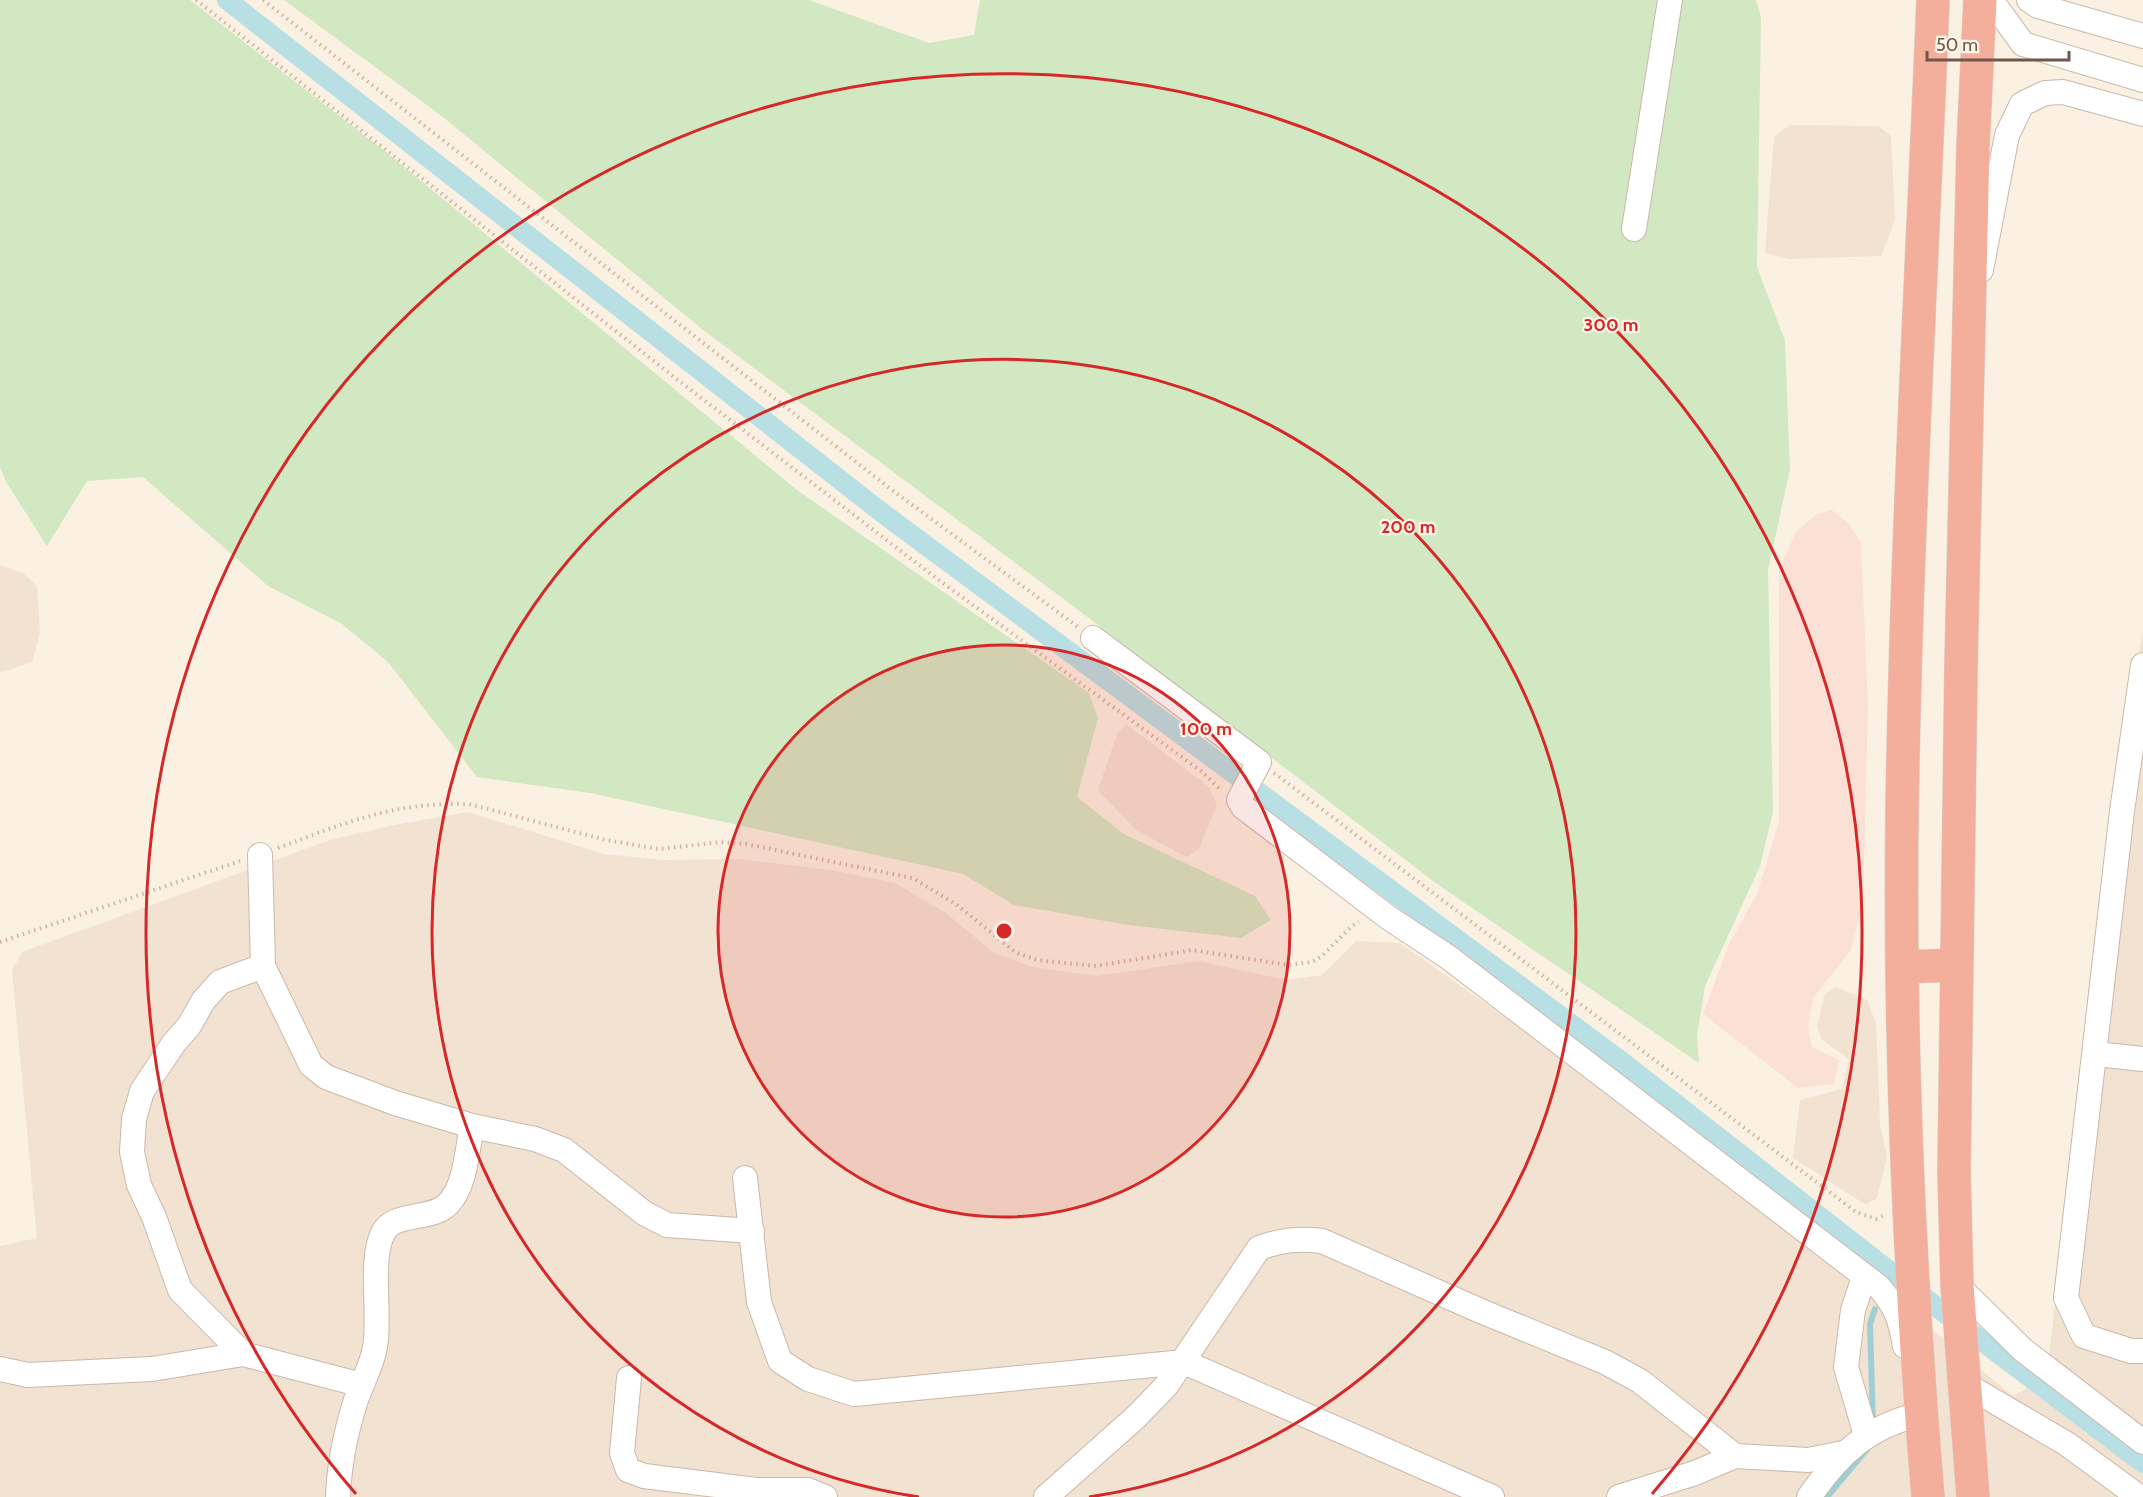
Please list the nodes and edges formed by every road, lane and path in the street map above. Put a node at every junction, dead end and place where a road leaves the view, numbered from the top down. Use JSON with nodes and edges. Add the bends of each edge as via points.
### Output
{"nodes":[{"id":1,"x":196,"y":0,"type":"edge"},
{"id":2,"x":263,"y":0,"type":"edge"},
{"id":3,"x":1670,"y":0,"type":"edge"},
{"id":4,"x":1933,"y":0,"type":"edge"},
{"id":5,"x":1980,"y":0,"type":"edge"},
{"id":6,"x":1991,"y":0,"type":"edge"},
{"id":7,"x":2029,"y":0,"type":"edge"},
{"id":8,"x":2143,"y":36,"type":"edge"},
{"id":9,"x":2143,"y":80,"type":"edge"},
{"id":10,"x":2143,"y":114,"type":"edge"},
{"id":11,"x":1634,"y":229,"type":"dead end"},
{"id":12,"x":1969,"y":316,"type":"junction"},
{"id":13,"x":1094,"y":638,"type":"joint"},
{"id":14,"x":2143,"y":665,"type":"edge"},
{"id":15,"x":1249,"y":784,"type":"junction"},
{"id":16,"x":260,"y":855,"type":"junction"},
{"id":17,"x":1389,"y":918,"type":"junction"},
{"id":18,"x":0,"y":942,"type":"edge"},
{"id":19,"x":1956,"y":965,"type":"junction"},
{"id":20,"x":263,"y":966,"type":"junction"},
{"id":21,"x":1902,"y":967,"type":"junction"},
{"id":22,"x":2096,"y":1054,"type":"junction"},
{"id":23,"x":2143,"y":1059,"type":"edge"},
{"id":24,"x":472,"y":1126,"type":"junction"},
{"id":25,"x":745,"y":1178,"type":"dead end"},
{"id":26,"x":1908,"y":1199,"type":"junction"},
{"id":27,"x":752,"y":1232,"type":"junction"},
{"id":28,"x":1864,"y":1277,"type":"junction"},
{"id":29,"x":1958,"y":1296,"type":"junction"},
{"id":30,"x":2143,"y":1351,"type":"edge"},
{"id":31,"x":243,"y":1354,"type":"junction"},
{"id":32,"x":1184,"y":1362,"type":"junction"},
{"id":33,"x":0,"y":1369,"type":"edge"},
{"id":34,"x":1962,"y":1371,"type":"junction"},
{"id":35,"x":629,"y":1378,"type":"dead end"},
{"id":36,"x":362,"y":1385,"type":"junction"},
{"id":37,"x":1895,"y":1423,"type":"junction"},
{"id":38,"x":2143,"y":1442,"type":"edge"},
{"id":39,"x":1843,"y":1454,"type":"junction"},
{"id":40,"x":1735,"y":1456,"type":"junction"},
{"id":41,"x":338,"y":1497,"type":"edge"},
{"id":42,"x":825,"y":1497,"type":"edge"},
{"id":43,"x":1046,"y":1497,"type":"edge"},
{"id":44,"x":1492,"y":1497,"type":"edge"},
{"id":45,"x":1619,"y":1497,"type":"edge"},
{"id":46,"x":1809,"y":1497,"type":"edge"},
{"id":47,"x":1928,"y":1497,"type":"edge"},
{"id":48,"x":1972,"y":1497,"type":"edge"},
{"id":49,"x":2139,"y":1497,"type":"edge"}],
"edges":[{"from":1,"to":15,"type":"path","via":[[940,581],[1201,771]]},
{"from":2,"to":13,"type":"path","via":[[892,490]]},
{"from":3,"to":11,"type":"street"},
{"from":4,"to":21,"type":"highway","via":[[1908,618]]},
{"from":5,"to":12,"type":"highway"},
{"from":6,"to":9,"type":"street","via":[[2024,44]]},
{"from":7,"to":8,"type":"street","via":[[2038,6]]},
{"from":10,"to":12,"type":"street","via":[[2063,92],[2045,93],[2022,104],[2007,135]]},
{"from":12,"to":19,"type":"highway"},
{"from":13,"to":15,"type":"street"},
{"from":14,"to":22,"type":"street","via":[[2122,811]]},
{"from":15,"to":17,"type":"street"},
{"from":15,"to":26,"type":"path","via":[[1856,1212],[1876,1219]]},
{"from":16,"to":17,"type":"path","via":[[367,814],[407,806],[470,804],[616,842],[659,849],[746,843],[912,878],[956,904],[1015,952],[1037,960],[1096,966],[1192,950],[1288,965],[1312,962],[1352,926],[1367,918]]},
{"from":16,"to":18,"type":"path"},
{"from":16,"to":20,"type":"street"},
{"from":17,"to":28,"type":"street","via":[[1449,957]]},
{"from":19,"to":21,"type":"highway"},
{"from":19,"to":29,"type":"highway","via":[[1954,1172]]},
{"from":20,"to":24,"type":"street","via":[[311,1065],[326,1077]]},
{"from":20,"to":31,"type":"street","via":[[220,982],[203,1001],[142,1091],[134,1119],[132,1152],[139,1185],[180,1290]]},
{"from":21,"to":26,"type":"highway"},
{"from":22,"to":23,"type":"street"},
{"from":22,"to":30,"type":"street","via":[[2066,1298],[2084,1336]]},
{"from":24,"to":27,"type":"street","via":[[535,1139],[564,1150],[644,1213],[667,1225]]},
{"from":24,"to":36,"type":"street","via":[[458,1188],[447,1205],[396,1222],[383,1231],[378,1250],[375,1346]]},
{"from":25,"to":27,"type":"street"},
{"from":26,"to":37,"type":"highway","via":[[1917,1345]]},
{"from":27,"to":32,"type":"street","via":[[759,1302],[780,1361],[807,1379],[854,1394]]},
{"from":28,"to":37,"type":"street","via":[[1879,1287],[1900,1319],[1906,1352]]},
{"from":28,"to":37,"type":"street","via":[[1853,1310],[1846,1367]]},
{"from":29,"to":34,"type":"highway"},
{"from":29,"to":38,"type":"street"},
{"from":31,"to":33,"type":"street","via":[[152,1369],[28,1375]]},
{"from":31,"to":36,"type":"street"},
{"from":32,"to":40,"type":"street","via":[[1259,1248],[1300,1238],[1322,1241],[1605,1362],[1640,1381]]},
{"from":32,"to":43,"type":"street","via":[[1136,1417]]},
{"from":32,"to":44,"type":"street"},
{"from":34,"to":48,"type":"highway"},
{"from":34,"to":49,"type":"street"},
{"from":35,"to":42,"type":"street","via":[[622,1453],[628,1470],[644,1476],[756,1490],[808,1490]]},
{"from":36,"to":41,"type":"street","via":[[350,1425]]},
{"from":37,"to":39,"type":"street"},
{"from":37,"to":47,"type":"highway"},
{"from":39,"to":40,"type":"street","via":[[1808,1460]]},
{"from":39,"to":46,"type":"street"},
{"from":40,"to":45,"type":"street"}]}
